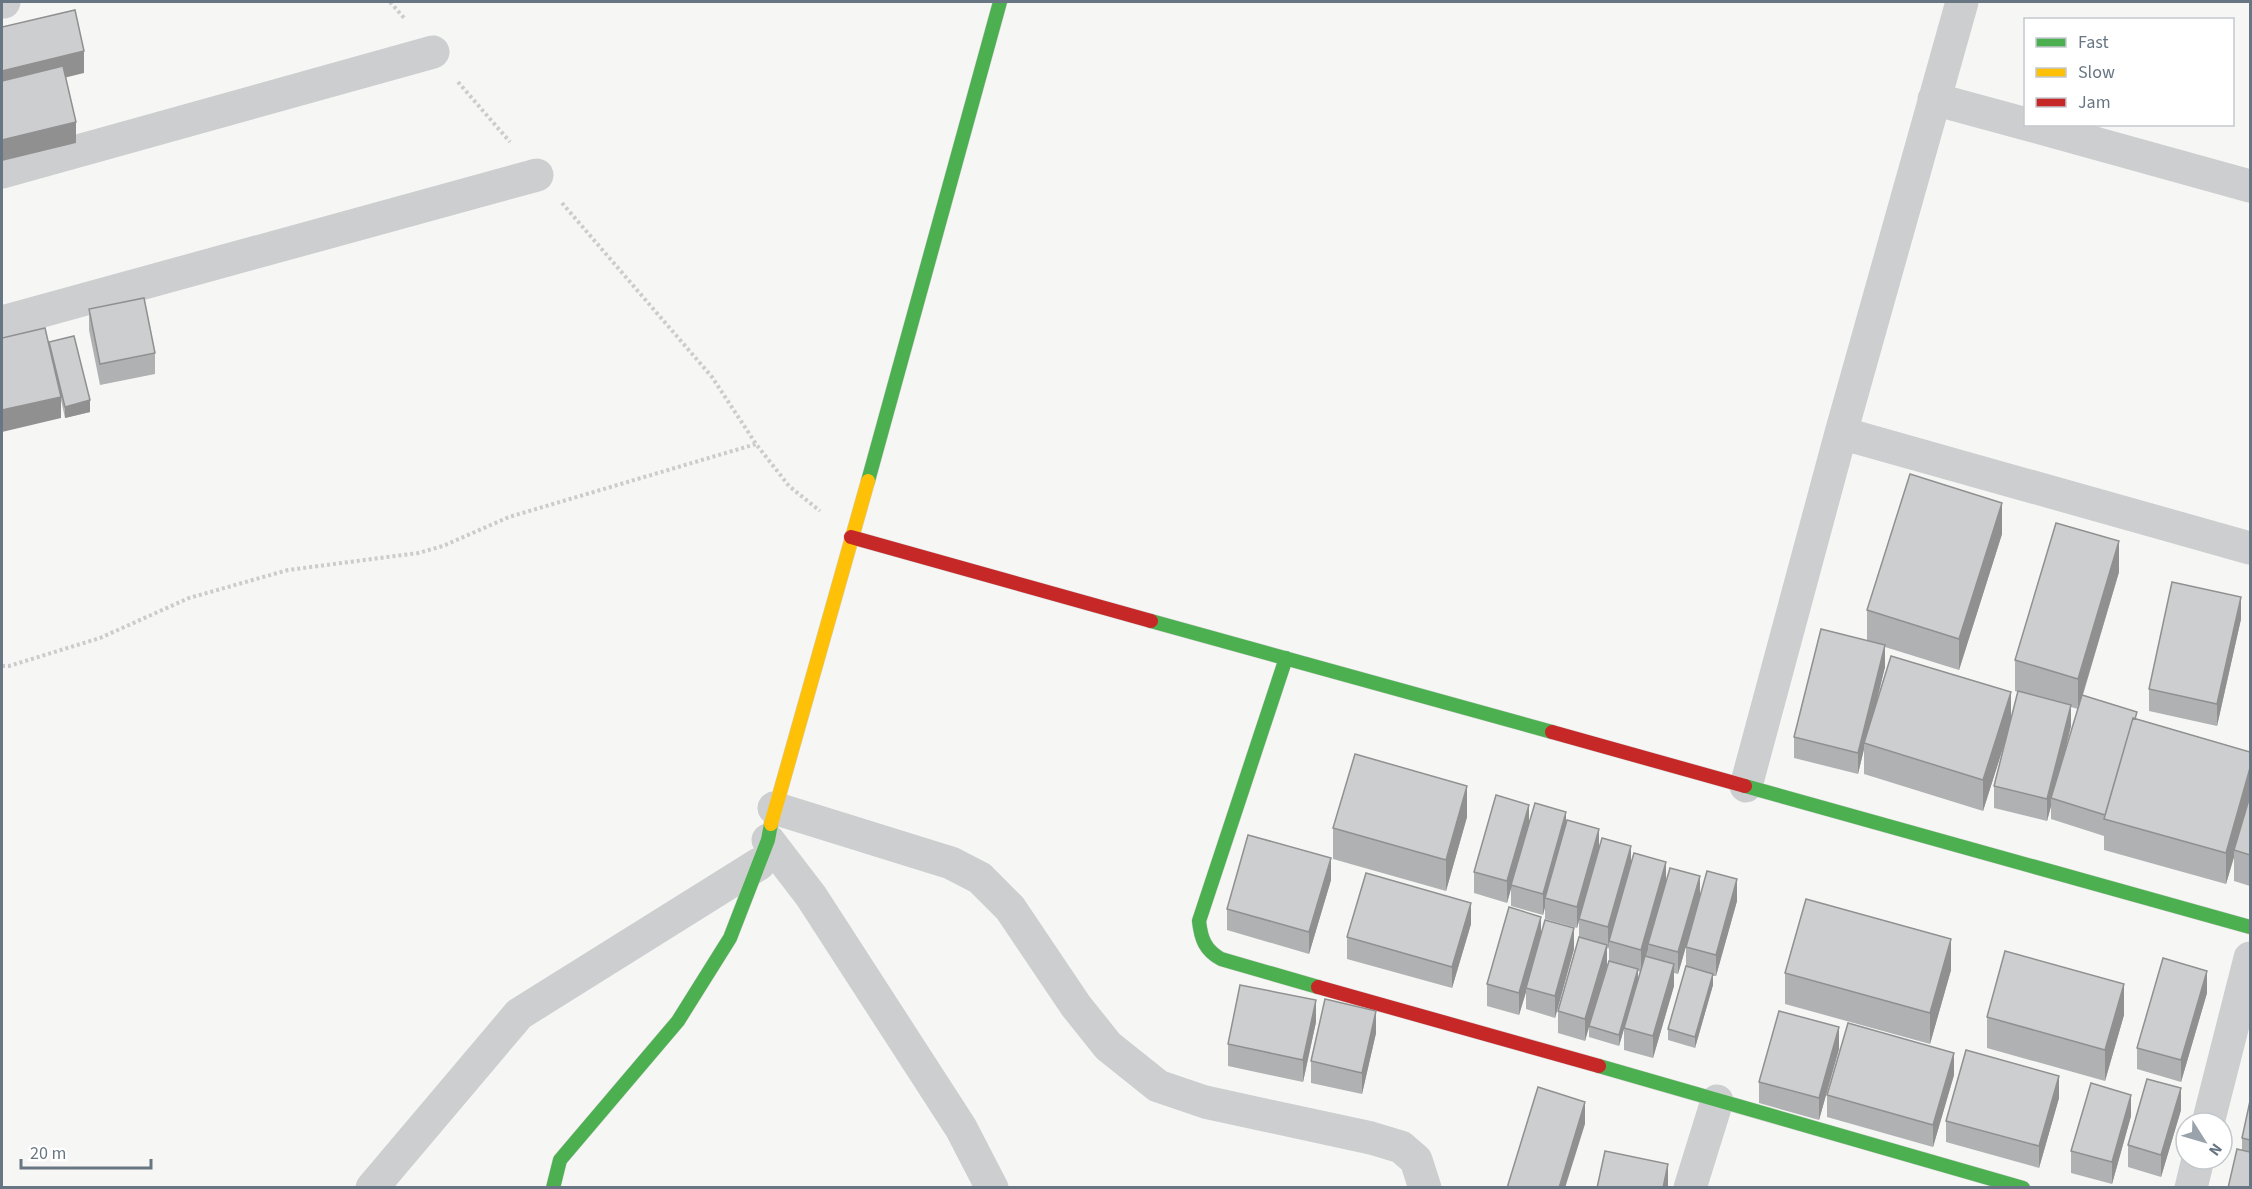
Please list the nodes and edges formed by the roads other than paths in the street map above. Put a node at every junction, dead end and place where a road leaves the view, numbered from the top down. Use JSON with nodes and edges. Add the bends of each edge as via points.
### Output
{"nodes":[{"id":1,"x":1000,"y":2,"type":"edge"},
{"id":2,"x":1962,"y":2,"type":"edge"},
{"id":3,"x":433,"y":52,"type":"road end"},
{"id":4,"x":1934,"y":99,"type":"junction"},
{"id":5,"x":2024,"y":123,"type":"edge"},
{"id":6,"x":2033,"y":126,"type":"edge"},
{"id":7,"x":2,"y":172,"type":"edge"},
{"id":8,"x":537,"y":175,"type":"road end"},
{"id":9,"x":2250,"y":186,"type":"edge"},
{"id":10,"x":2,"y":322,"type":"edge"},
{"id":11,"x":1841,"y":433,"type":"junction"},
{"id":12,"x":851,"y":537,"type":"junction"},
{"id":13,"x":2250,"y":548,"type":"edge"},
{"id":14,"x":1286,"y":658,"type":"junction"},
{"id":15,"x":1746,"y":786,"type":"junction"},
{"id":16,"x":774,"y":808,"type":"junction"},
{"id":17,"x":763,"y":852,"type":"junction"},
{"id":18,"x":2250,"y":927,"type":"edge"},
{"id":19,"x":2250,"y":957,"type":"edge"},
{"id":20,"x":1717,"y":1101,"type":"junction"},
{"id":21,"x":2211,"y":1111,"type":"edge"},
{"id":22,"x":2195,"y":1171,"type":"edge"},
{"id":23,"x":372,"y":1188,"type":"edge"},
{"id":24,"x":553,"y":1188,"type":"edge"},
{"id":25,"x":992,"y":1188,"type":"edge"},
{"id":26,"x":1425,"y":1188,"type":"edge"},
{"id":27,"x":1690,"y":1188,"type":"edge"},
{"id":28,"x":2023,"y":1188,"type":"edge"},
{"id":29,"x":2191,"y":1188,"type":"edge"}],
"edges":[{"from":1,"to":12,"type":"street"},
{"from":2,"to":4,"type":"street"},
{"from":3,"to":7,"type":"street"},
{"from":4,"to":5,"type":"street"},
{"from":4,"to":11,"type":"street"},
{"from":6,"to":9,"type":"street"},
{"from":8,"to":10,"type":"street"},
{"from":11,"to":13,"type":"street"},
{"from":11,"to":15,"type":"street"},
{"from":12,"to":14,"type":"street"},
{"from":12,"to":16,"type":"street"},
{"from":14,"to":15,"type":"street"},
{"from":14,"to":20,"type":"street","via":[[1199,921],[1200,939],[1209,953],[1229,963]]},
{"from":15,"to":18,"type":"street"},
{"from":16,"to":17,"type":"street"},
{"from":16,"to":26,"type":"street","via":[[951,863],[980,878],[1010,909],[1108,1046],[1158,1086],[1205,1102],[1401,1148],[1416,1160]]},
{"from":17,"to":23,"type":"street","via":[[519,1014]]},
{"from":17,"to":24,"type":"street","via":[[730,938],[678,1021],[560,1160]]},
{"from":17,"to":25,"type":"street","via":[[811,896],[961,1128]]},
{"from":19,"to":21,"type":"street"},
{"from":20,"to":27,"type":"street"},
{"from":20,"to":28,"type":"street"},
{"from":22,"to":29,"type":"street"}]}
